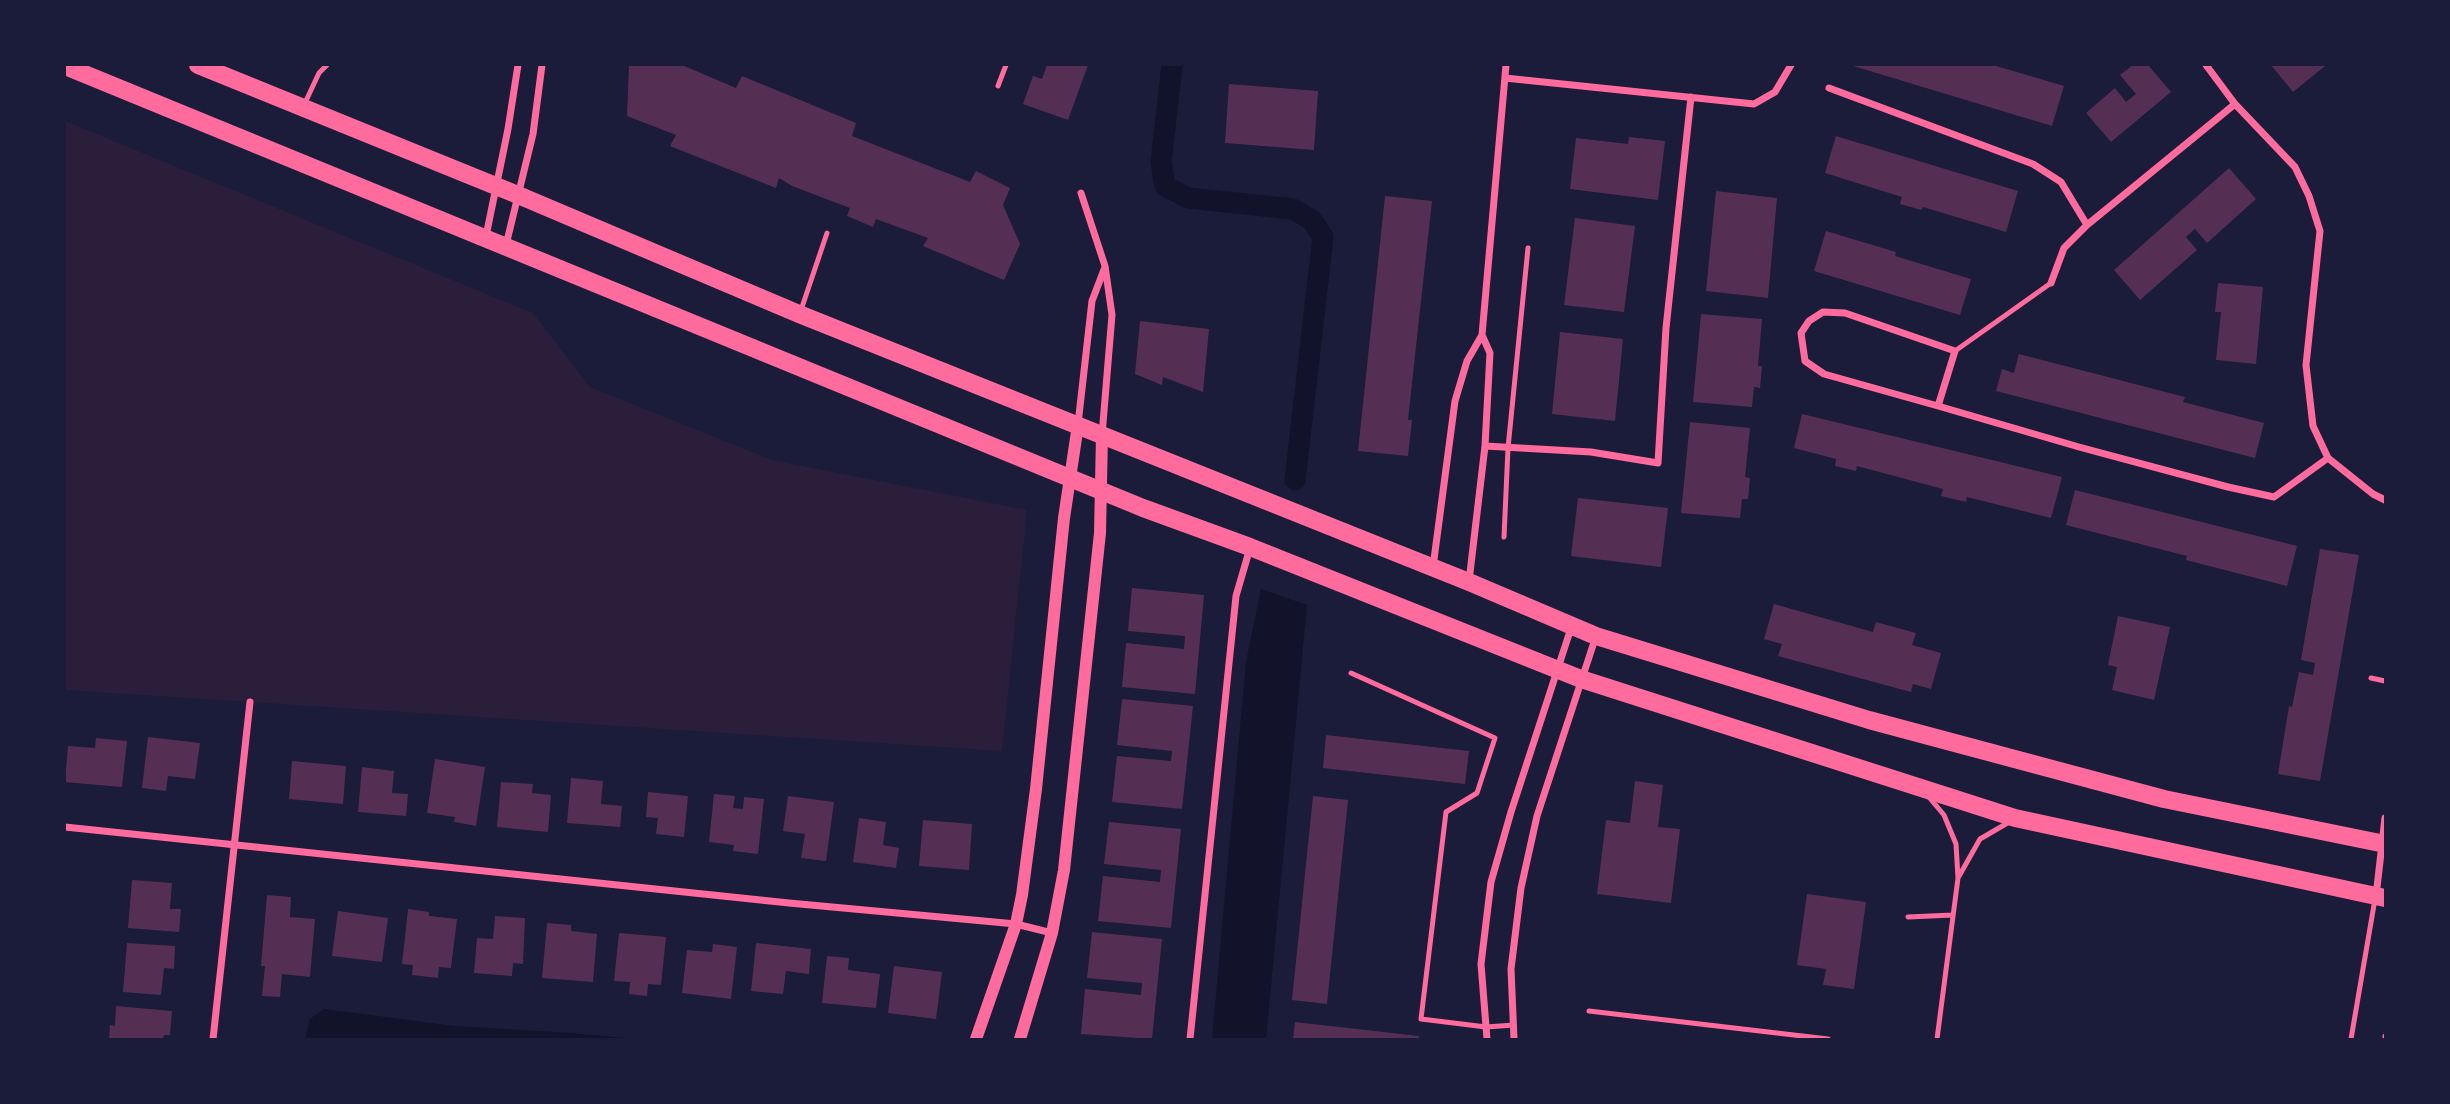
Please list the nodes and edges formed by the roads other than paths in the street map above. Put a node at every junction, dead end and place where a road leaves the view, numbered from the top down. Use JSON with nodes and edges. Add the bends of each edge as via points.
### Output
{"nodes":[{"id":1,"x":65,"y":65,"type":"edge"},
{"id":2,"x":198,"y":65,"type":"edge"},
{"id":3,"x":327,"y":65,"type":"edge"},
{"id":4,"x":518,"y":65,"type":"edge"},
{"id":5,"x":542,"y":65,"type":"edge"},
{"id":6,"x":1006,"y":65,"type":"edge"},
{"id":7,"x":1506,"y":65,"type":"edge"},
{"id":8,"x":1791,"y":65,"type":"edge"},
{"id":9,"x":2206,"y":65,"type":"edge"},
{"id":10,"x":1505,"y":78,"type":"junction"},
{"id":11,"x":998,"y":86,"type":"dead end"},
{"id":12,"x":1829,"y":88,"type":"dead end"},
{"id":13,"x":1690,"y":97,"type":"junction"},
{"id":14,"x":2235,"y":104,"type":"junction"},
{"id":15,"x":303,"y":107,"type":"junction"},
{"id":16,"x":496,"y":186,"type":"junction"},
{"id":17,"x":1081,"y":193,"type":"dead end"},
{"id":18,"x":518,"y":195,"type":"junction"},
{"id":19,"x":2087,"y":225,"type":"junction"},
{"id":20,"x":827,"y":233,"type":"dead end"},
{"id":21,"x":485,"y":236,"type":"junction"},
{"id":22,"x":506,"y":245,"type":"junction"},
{"id":23,"x":1528,"y":248,"type":"dead end"},
{"id":24,"x":1105,"y":266,"type":"junction"},
{"id":25,"x":2051,"y":283,"type":"joint"},
{"id":26,"x":799,"y":314,"type":"junction"},
{"id":27,"x":1482,"y":335,"type":"junction"},
{"id":28,"x":1955,"y":351,"type":"junction"},
{"id":29,"x":1938,"y":406,"type":"junction"},
{"id":30,"x":1078,"y":425,"type":"junction"},
{"id":31,"x":1102,"y":435,"type":"junction"},
{"id":32,"x":1485,"y":446,"type":"junction"},
{"id":33,"x":1508,"y":448,"type":"junction"},
{"id":34,"x":2328,"y":458,"type":"junction"},
{"id":35,"x":1070,"y":478,"type":"junction"},
{"id":36,"x":1101,"y":491,"type":"junction"},
{"id":37,"x":2385,"y":500,"type":"edge"},
{"id":38,"x":1504,"y":537,"type":"dead end"},
{"id":39,"x":1250,"y":548,"type":"junction"},
{"id":40,"x":1433,"y":568,"type":"junction"},
{"id":41,"x":1469,"y":582,"type":"junction"},
{"id":42,"x":1572,"y":625,"type":"junction"},
{"id":43,"x":1596,"y":635,"type":"junction"},
{"id":44,"x":1557,"y":670,"type":"junction"},
{"id":45,"x":1350,"y":673,"type":"dead end"},
{"id":46,"x":2371,"y":678,"type":"dead end"},
{"id":47,"x":1581,"y":679,"type":"junction"},
{"id":48,"x":2385,"y":681,"type":"edge"},
{"id":49,"x":250,"y":702,"type":"dead end"},
{"id":50,"x":1922,"y":789,"type":"junction"},
{"id":51,"x":2015,"y":818,"type":"junction"},
{"id":52,"x":2385,"y":818,"type":"edge"},
{"id":53,"x":65,"y":827,"type":"edge"},
{"id":54,"x":235,"y":844,"type":"junction"},
{"id":55,"x":2383,"y":844,"type":"edge"},
{"id":56,"x":1958,"y":878,"type":"junction"},
{"id":57,"x":2380,"y":897,"type":"edge"},
{"id":58,"x":1953,"y":915,"type":"junction"},
{"id":59,"x":1908,"y":917,"type":"dead end"},
{"id":60,"x":1016,"y":924,"type":"junction"},
{"id":61,"x":1052,"y":933,"type":"junction"},
{"id":62,"x":1589,"y":1011,"type":"dead end"},
{"id":63,"x":1514,"y":1026,"type":"junction"},
{"id":64,"x":1486,"y":1027,"type":"junction"},
{"id":65,"x":213,"y":1039,"type":"edge"},
{"id":66,"x":976,"y":1039,"type":"edge"},
{"id":67,"x":1020,"y":1039,"type":"edge"},
{"id":68,"x":1190,"y":1039,"type":"edge"},
{"id":69,"x":1487,"y":1039,"type":"edge"},
{"id":70,"x":1514,"y":1039,"type":"edge"},
{"id":71,"x":1828,"y":1039,"type":"edge"},
{"id":72,"x":1937,"y":1039,"type":"edge"},
{"id":73,"x":2351,"y":1039,"type":"edge"}],
"edges":[{"from":1,"to":21,"type":"main road"},
{"from":2,"to":15,"type":"main road"},
{"from":3,"to":15,"type":"lane"},
{"from":4,"to":16,"type":"street"},
{"from":5,"to":18,"type":"street","via":[[533,134]]},
{"from":6,"to":11,"type":"lane"},
{"from":7,"to":10,"type":"street"},
{"from":8,"to":13,"type":"street","via":[[1776,92],[1754,104]]},
{"from":9,"to":14,"type":"street"},
{"from":10,"to":13,"type":"street"},
{"from":10,"to":27,"type":"street"},
{"from":12,"to":19,"type":"street","via":[[2033,164],[2061,182]]},
{"from":13,"to":33,"type":"street","via":[[1666,328],[1658,463],[1591,452]]},
{"from":14,"to":19,"type":"street"},
{"from":14,"to":34,"type":"street","via":[[2295,167],[2320,231],[2306,365],[2313,426]]},
{"from":15,"to":16,"type":"main road"},
{"from":16,"to":18,"type":"main road"},
{"from":16,"to":21,"type":"street"},
{"from":17,"to":24,"type":"street"},
{"from":18,"to":22,"type":"street"},
{"from":18,"to":26,"type":"main road"},
{"from":19,"to":25,"type":"street","via":[[2064,248]]},
{"from":20,"to":26,"type":"lane"},
{"from":21,"to":22,"type":"main road"},
{"from":22,"to":35,"type":"main road"},
{"from":23,"to":33,"type":"lane"},
{"from":24,"to":30,"type":"street","via":[[1092,301]]},
{"from":24,"to":31,"type":"street","via":[[1112,315]]},
{"from":25,"to":28,"type":"lane"},
{"from":26,"to":30,"type":"main road"},
{"from":27,"to":32,"type":"street","via":[[1490,353]]},
{"from":27,"to":40,"type":"street","via":[[1467,361],[1455,401]]},
{"from":28,"to":29,"type":"street"},
{"from":28,"to":29,"type":"street","via":[[1845,313],[1823,312],[1801,333],[1805,361],[1824,374]]},
{"from":29,"to":34,"type":"street","via":[[2274,496]]},
{"from":30,"to":31,"type":"main road"},
{"from":30,"to":35,"type":"street"},
{"from":31,"to":36,"type":"street"},
{"from":31,"to":40,"type":"main road"},
{"from":32,"to":33,"type":"street"},
{"from":32,"to":41,"type":"street"},
{"from":33,"to":38,"type":"lane"},
{"from":34,"to":37,"type":"street"},
{"from":35,"to":36,"type":"main road"},
{"from":35,"to":60,"type":"street","via":[[1028,858]]},
{"from":36,"to":39,"type":"main road"},
{"from":36,"to":61,"type":"street","via":[[1073,799]]},
{"from":39,"to":44,"type":"main road"},
{"from":39,"to":68,"type":"street","via":[[1236,596]]},
{"from":40,"to":41,"type":"main road"},
{"from":41,"to":42,"type":"main road"},
{"from":42,"to":43,"type":"main road"},
{"from":42,"to":44,"type":"street"},
{"from":43,"to":47,"type":"street"},
{"from":43,"to":55,"type":"main road","via":[[1870,720],[2151,796]]},
{"from":44,"to":47,"type":"main road"},
{"from":44,"to":64,"type":"street","via":[[1491,882],[1481,964]]},
{"from":45,"to":64,"type":"lane","via":[[1495,738],[1477,793],[1446,812],[1421,1019]]},
{"from":46,"to":48,"type":"lane"},
{"from":47,"to":50,"type":"main road"},
{"from":47,"to":63,"type":"street","via":[[1537,816],[1521,888],[1511,970]]},
{"from":49,"to":54,"type":"street"},
{"from":50,"to":51,"type":"main road"},
{"from":50,"to":56,"type":"lane","via":[[1951,831]]},
{"from":51,"to":56,"type":"lane","via":[[1980,839]]},
{"from":51,"to":57,"type":"main road"},
{"from":52,"to":55,"type":"street"},
{"from":53,"to":54,"type":"street"},
{"from":54,"to":60,"type":"street"},
{"from":54,"to":65,"type":"street"},
{"from":55,"to":57,"type":"street"},
{"from":56,"to":58,"type":"lane"},
{"from":57,"to":73,"type":"lane"},
{"from":58,"to":59,"type":"lane"},
{"from":58,"to":72,"type":"lane"},
{"from":60,"to":61,"type":"street"},
{"from":60,"to":66,"type":"street"},
{"from":61,"to":67,"type":"street"},
{"from":62,"to":71,"type":"lane"},
{"from":63,"to":64,"type":"lane"},
{"from":63,"to":70,"type":"street"},
{"from":64,"to":69,"type":"street"}]}
